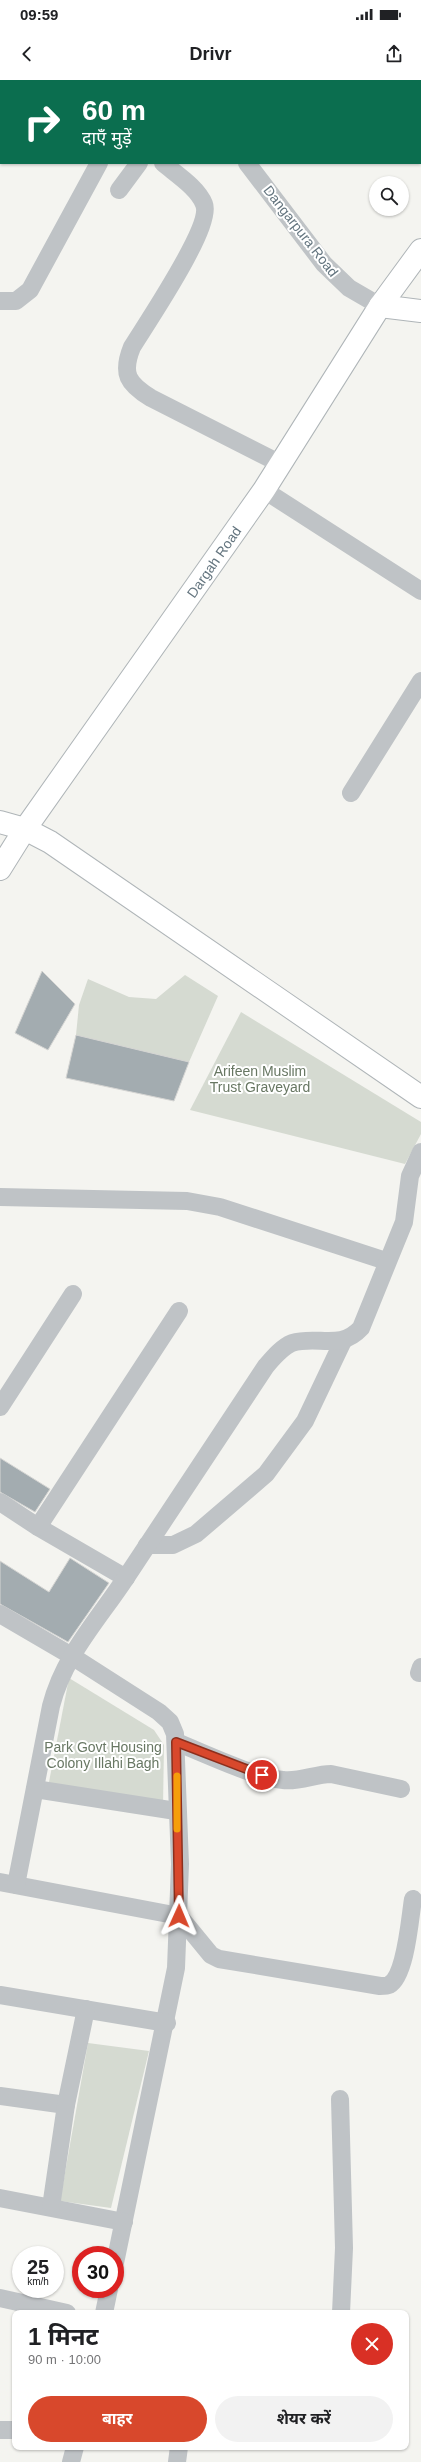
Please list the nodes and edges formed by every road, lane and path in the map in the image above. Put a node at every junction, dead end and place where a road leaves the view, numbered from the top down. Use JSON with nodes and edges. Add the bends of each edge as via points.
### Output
{"nodes":[{"id":1,"x":99,"y":164,"type":"edge"},
{"id":2,"x":138,"y":164,"type":"edge"},
{"id":3,"x":164,"y":164,"type":"edge"},
{"id":4,"x":251,"y":164,"type":"edge"},
{"id":5,"x":119,"y":190,"type":"dead end"},
{"id":6,"x":421,"y":250,"type":"edge"},
{"id":7,"x":0,"y":301,"type":"edge"},
{"id":8,"x":380,"y":306,"type":"junction"},
{"id":9,"x":421,"y":311,"type":"edge"},
{"id":10,"x":281,"y":464,"type":"junction"},
{"id":11,"x":264,"y":490,"type":"junction"},
{"id":12,"x":421,"y":592,"type":"edge"},
{"id":13,"x":421,"y":681,"type":"edge"},
{"id":14,"x":351,"y":793,"type":"dead end"},
{"id":15,"x":0,"y":822,"type":"edge"},
{"id":16,"x":25,"y":829,"type":"junction"},
{"id":17,"x":0,"y":869,"type":"edge"},
{"id":18,"x":421,"y":1097,"type":"edge"},
{"id":19,"x":421,"y":1152,"type":"edge"},
{"id":20,"x":0,"y":1197,"type":"edge"},
{"id":21,"x":386,"y":1262,"type":"junction"},
{"id":22,"x":73,"y":1294,"type":"dead end"},
{"id":23,"x":180,"y":1311,"type":"dead end"},
{"id":24,"x":343,"y":1341,"type":"junction"},
{"id":25,"x":0,"y":1406,"type":"edge"},
{"id":26,"x":0,"y":1502,"type":"edge"},
{"id":27,"x":38,"y":1527,"type":"junction"},
{"id":28,"x":147,"y":1545,"type":"junction"},
{"id":29,"x":126,"y":1578,"type":"junction"},
{"id":30,"x":0,"y":1614,"type":"edge"},
{"id":31,"x":70,"y":1655,"type":"junction"},
{"id":32,"x":176,"y":1742,"type":"junction"},
{"id":33,"x":35,"y":1789,"type":"junction"},
{"id":34,"x":401,"y":1789,"type":"dead end"},
{"id":35,"x":176,"y":1811,"type":"junction"},
{"id":36,"x":8,"y":1884,"type":"edge"},
{"id":37,"x":413,"y":1899,"type":"dead end"},
{"id":38,"x":179,"y":1916,"type":"junction"},
{"id":39,"x":0,"y":1995,"type":"edge"},
{"id":40,"x":86,"y":2009,"type":"junction"},
{"id":41,"x":167,"y":2023,"type":"junction"},
{"id":42,"x":0,"y":2096,"type":"edge"},
{"id":43,"x":340,"y":2099,"type":"dead end"},
{"id":44,"x":66,"y":2105,"type":"junction"},
{"id":45,"x":0,"y":2198,"type":"edge"},
{"id":46,"x":50,"y":2207,"type":"junction"},
{"id":47,"x":124,"y":2222,"type":"junction"},
{"id":48,"x":119,"y":2246,"type":"edge"},
{"id":49,"x":0,"y":2298,"type":"edge"},
{"id":50,"x":107,"y":2298,"type":"edge"},
{"id":51,"x":54,"y":2310,"type":"edge"},
{"id":52,"x":105,"y":2310,"type":"edge"},
{"id":53,"x":341,"y":2310,"type":"edge"},
{"id":54,"x":0,"y":2430,"type":"edge"},
{"id":55,"x":12,"y":2430,"type":"edge"},
{"id":56,"x":74,"y":2450,"type":"edge"},
{"id":57,"x":179,"y":2450,"type":"edge"},
{"id":58,"x":71,"y":2462,"type":"edge"},
{"id":59,"x":177,"y":2462,"type":"edge"}],
"edges":[{"from":1,"to":7,"type":"street","via":[[30,290],[16,301]]},
{"from":2,"to":5,"type":"street"},
{"from":3,"to":10,"type":"street","via":[[199,195],[205,205],[205,218],[196,240],[132,348],[126,362],[128,379],[151,398]]},
{"from":4,"to":8,"type":"street","name":"Dangarpura Road","via":[[324,264],[349,288]]},
{"from":6,"to":8,"type":"street","name":"Dargah Road"},
{"from":8,"to":9,"type":"street"},
{"from":8,"to":10,"type":"street","name":"Dargah Road"},
{"from":10,"to":11,"type":"street","name":"Dargah Road"},
{"from":11,"to":12,"type":"street"},
{"from":11,"to":16,"type":"street","name":"Dargah Road"},
{"from":13,"to":14,"type":"street"},
{"from":15,"to":16,"type":"street"},
{"from":16,"to":17,"type":"street","name":"Dargah Road"},
{"from":16,"to":18,"type":"street","via":[[50,842]]},
{"from":19,"to":21,"type":"street","via":[[410,1176],[404,1222]]},
{"from":20,"to":21,"type":"street","via":[[187,1201],[220,1207]]},
{"from":21,"to":24,"type":"street","via":[[361,1328],[352,1338]]},
{"from":22,"to":25,"type":"street"},
{"from":23,"to":27,"type":"street"},
{"from":24,"to":28,"type":"street","via":[[305,1421],[266,1474],[196,1534],[173,1545]]},
{"from":24,"to":28,"type":"street","via":[[301,1341],[290,1344],[266,1366]]},
{"from":26,"to":27,"type":"street"},
{"from":27,"to":29,"type":"street"},
{"from":28,"to":29,"type":"street"},
{"from":29,"to":31,"type":"street"},
{"from":30,"to":31,"type":"street"},
{"from":31,"to":32,"type":"street","via":[[159,1712],[170,1722]]},
{"from":31,"to":33,"type":"street","via":[[56,1687]]},
{"from":32,"to":34,"type":"street","via":[[262,1775],[282,1780],[301,1780],[331,1774]]},
{"from":32,"to":35,"type":"street"},
{"from":33,"to":35,"type":"street"},
{"from":33,"to":36,"type":"street"},
{"from":35,"to":38,"type":"street","via":[[180,1864]]},
{"from":36,"to":38,"type":"street"},
{"from":37,"to":38,"type":"street","via":[[404,1955],[397,1977],[389,1984],[380,1986],[219,1959],[211,1955]]},
{"from":38,"to":41,"type":"street","via":[[176,1968]]},
{"from":39,"to":40,"type":"street"},
{"from":40,"to":41,"type":"street"},
{"from":40,"to":44,"type":"street"},
{"from":41,"to":47,"type":"street"},
{"from":42,"to":44,"type":"street"},
{"from":43,"to":53,"type":"street","via":[[344,2248]]},
{"from":44,"to":46,"type":"street"},
{"from":45,"to":46,"type":"street"},
{"from":46,"to":47,"type":"street"},
{"from":47,"to":48,"type":"street"},
{"from":49,"to":51,"type":"street"},
{"from":50,"to":52,"type":"street"},
{"from":54,"to":55,"type":"street"},
{"from":56,"to":58,"type":"street"},
{"from":57,"to":59,"type":"street"}]}
